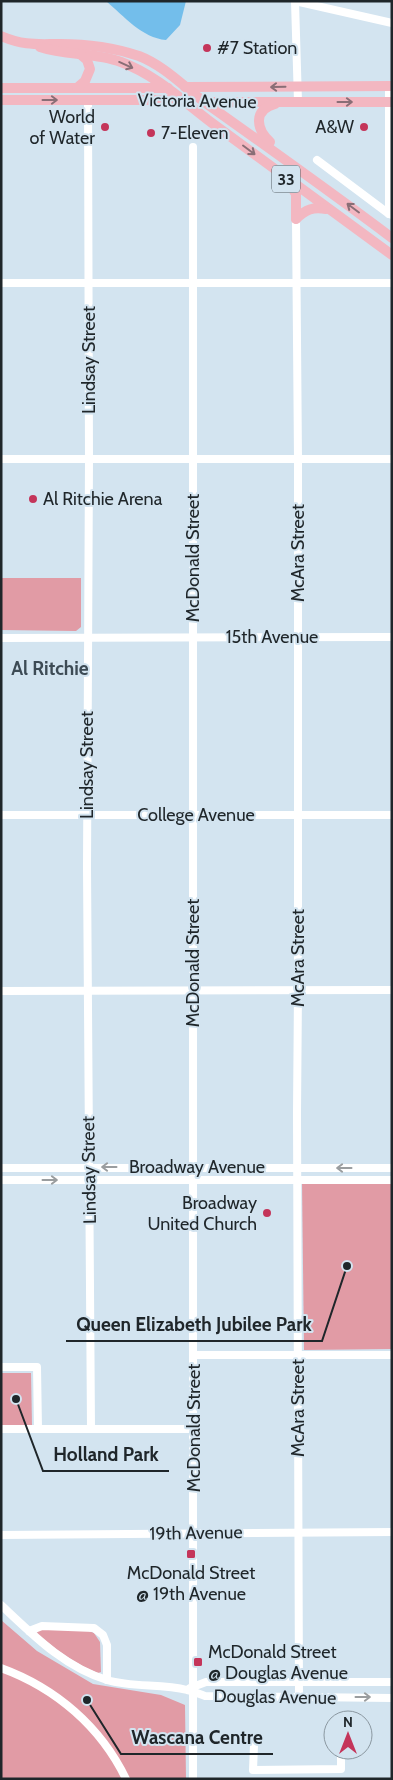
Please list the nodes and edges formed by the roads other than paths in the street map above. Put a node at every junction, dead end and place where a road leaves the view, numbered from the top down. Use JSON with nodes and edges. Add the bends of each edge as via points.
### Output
{"nodes":[{"id":1,"x":296,"y":1,"type":"edge"},
{"id":2,"x":392,"y":23,"type":"edge"},
{"id":3,"x":1,"y":36,"type":"edge"},
{"id":4,"x":34,"y":45,"type":"junction"},
{"id":5,"x":80,"y":54,"type":"junction"},
{"id":6,"x":297,"y":86,"type":"junction"},
{"id":7,"x":390,"y":86,"type":"edge"},
{"id":8,"x":1,"y":88,"type":"edge"},
{"id":9,"x":77,"y":88,"type":"junction"},
{"id":10,"x":167,"y":88,"type":"junction"},
{"id":11,"x":186,"y":88,"type":"junction"},
{"id":12,"x":1,"y":100,"type":"edge"},
{"id":13,"x":88,"y":100,"type":"junction"},
{"id":14,"x":182,"y":100,"type":"junction"},
{"id":15,"x":205,"y":102,"type":"junction"},
{"id":16,"x":292,"y":102,"type":"junction"},
{"id":17,"x":391,"y":102,"type":"edge"},
{"id":18,"x":193,"y":147,"type":"dead end"},
{"id":19,"x":317,"y":160,"type":"dead end"},
{"id":20,"x":307,"y":174,"type":"junction"},
{"id":21,"x":287,"y":180,"type":"junction"},
{"id":22,"x":328,"y":209,"type":"junction"},
{"id":23,"x":390,"y":215,"type":"edge"},
{"id":24,"x":296,"y":219,"type":"junction"},
{"id":25,"x":392,"y":238,"type":"edge"},
{"id":26,"x":392,"y":256,"type":"edge"},
{"id":27,"x":1,"y":283,"type":"edge"},
{"id":28,"x":88,"y":283,"type":"junction"},
{"id":29,"x":193,"y":283,"type":"junction"},
{"id":30,"x":297,"y":283,"type":"junction"},
{"id":31,"x":392,"y":283,"type":"edge"},
{"id":32,"x":1,"y":459,"type":"edge"},
{"id":33,"x":89,"y":459,"type":"junction"},
{"id":34,"x":193,"y":459,"type":"junction"},
{"id":35,"x":298,"y":459,"type":"junction"},
{"id":36,"x":392,"y":460,"type":"edge"},
{"id":37,"x":193,"y":637,"type":"junction"},
{"id":38,"x":392,"y":637,"type":"edge"},
{"id":39,"x":1,"y":638,"type":"edge"},
{"id":40,"x":88,"y":638,"type":"junction"},
{"id":41,"x":298,"y":638,"type":"junction"},
{"id":42,"x":1,"y":815,"type":"edge"},
{"id":43,"x":87,"y":815,"type":"junction"},
{"id":44,"x":193,"y":815,"type":"junction"},
{"id":45,"x":298,"y":815,"type":"junction"},
{"id":46,"x":392,"y":815,"type":"edge"},
{"id":47,"x":392,"y":990,"type":"edge"},
{"id":48,"x":1,"y":991,"type":"edge"},
{"id":49,"x":87,"y":991,"type":"junction"},
{"id":50,"x":193,"y":991,"type":"junction"},
{"id":51,"x":298,"y":991,"type":"junction"},
{"id":52,"x":193,"y":1167,"type":"junction"},
{"id":53,"x":1,"y":1168,"type":"edge"},
{"id":54,"x":89,"y":1168,"type":"junction"},
{"id":55,"x":297,"y":1168,"type":"junction"},
{"id":56,"x":392,"y":1168,"type":"edge"},
{"id":57,"x":1,"y":1180,"type":"edge"},
{"id":58,"x":89,"y":1180,"type":"junction"},
{"id":59,"x":297,"y":1180,"type":"junction"},
{"id":60,"x":392,"y":1180,"type":"edge"},
{"id":61,"x":193,"y":1181,"type":"junction"},
{"id":62,"x":194,"y":1355,"type":"junction"},
{"id":63,"x":298,"y":1355,"type":"junction"},
{"id":64,"x":392,"y":1355,"type":"edge"},
{"id":65,"x":1,"y":1367,"type":"edge"},
{"id":66,"x":1,"y":1430,"type":"edge"},
{"id":67,"x":38,"y":1430,"type":"junction"},
{"id":68,"x":90,"y":1430,"type":"junction"},
{"id":69,"x":194,"y":1430,"type":"junction"},
{"id":70,"x":298,"y":1532,"type":"junction"},
{"id":71,"x":392,"y":1532,"type":"edge"},
{"id":72,"x":194,"y":1534,"type":"junction"},
{"id":73,"x":1,"y":1535,"type":"edge"},
{"id":74,"x":1,"y":1605,"type":"edge"},
{"id":75,"x":29,"y":1631,"type":"junction"},
{"id":76,"x":1,"y":1668,"type":"edge"},
{"id":77,"x":107,"y":1680,"type":"junction"},
{"id":78,"x":299,"y":1682,"type":"junction"},
{"id":79,"x":392,"y":1682,"type":"edge"},
{"id":80,"x":194,"y":1689,"type":"junction"},
{"id":81,"x":299,"y":1697,"type":"junction"},
{"id":82,"x":392,"y":1698,"type":"edge"},
{"id":83,"x":254,"y":1744,"type":"dead end"},
{"id":84,"x":341,"y":1760,"type":"edge"},
{"id":85,"x":301,"y":1770,"type":"junction"},
{"id":86,"x":126,"y":1779,"type":"edge"},
{"id":87,"x":193,"y":1779,"type":"edge"},
{"id":88,"x":301,"y":1779,"type":"edge"}],
"edges":[{"from":1,"to":2,"type":"street"},
{"from":1,"to":6,"type":"street"},
{"from":3,"to":4,"type":"main road"},
{"from":4,"to":5,"type":"main road"},
{"from":4,"to":11,"type":"main road","via":[[62,44],[121,51],[161,67]]},
{"from":5,"to":9,"type":"main road","via":[[90,69],[86,81]]},
{"from":5,"to":10,"type":"main road","one_way":true,"via":[[122,62]]},
{"from":6,"to":7,"type":"main road","name":"Victoria Avenue"},
{"from":6,"to":11,"type":"main road","name":"Victoria Avenue","one_way":true},
{"from":6,"to":16,"type":"street"},
{"from":7,"to":17,"type":"street"},
{"from":8,"to":9,"type":"main road","name":"Victoria Avenue"},
{"from":9,"to":10,"type":"main road","name":"Victoria Avenue"},
{"from":10,"to":11,"type":"main road","name":"Victoria Avenue"},
{"from":10,"to":14,"type":"main road","number":"33"},
{"from":11,"to":15,"type":"main road","number":"33"},
{"from":12,"to":13,"type":"main road","name":"Victoria Avenue","one_way":true},
{"from":13,"to":14,"type":"main road","name":"Victoria Avenue"},
{"from":13,"to":28,"type":"street","name":"Lindsay Street"},
{"from":14,"to":15,"type":"main road","name":"Victoria Avenue"},
{"from":14,"to":21,"type":"main road","number":"33","one_way":true},
{"from":15,"to":16,"type":"main road","name":"Victoria Avenue"},
{"from":15,"to":20,"type":"main road","number":"33"},
{"from":16,"to":17,"type":"main road","name":"Victoria Avenue","one_way":true},
{"from":16,"to":20,"type":"main road","via":[[265,108],[258,121],[263,136]]},
{"from":17,"to":23,"type":"street"},
{"from":18,"to":29,"type":"street","name":"McDonald Street"},
{"from":19,"to":23,"type":"street"},
{"from":25,"to":20,"type":"main road","number":"33","one_way":true},
{"from":21,"to":22,"type":"main road","number":"33"},
{"from":21,"to":24,"type":"main road","via":[[296,194]]},
{"from":22,"to":24,"type":"main road","via":[[312,208]]},
{"from":22,"to":26,"type":"main road","number":"33"},
{"from":24,"to":30,"type":"street","name":"McAra Street"},
{"from":27,"to":28,"type":"street"},
{"from":28,"to":29,"type":"street"},
{"from":28,"to":33,"type":"street","name":"Lindsay Street"},
{"from":29,"to":30,"type":"street"},
{"from":29,"to":34,"type":"street","name":"McDonald Street"},
{"from":30,"to":31,"type":"street"},
{"from":30,"to":35,"type":"street","name":"McAra Street"},
{"from":32,"to":33,"type":"street"},
{"from":33,"to":34,"type":"street"},
{"from":33,"to":40,"type":"street","name":"Lindsay Street"},
{"from":34,"to":35,"type":"street"},
{"from":34,"to":37,"type":"street","name":"McDonald Street"},
{"from":35,"to":36,"type":"street"},
{"from":35,"to":41,"type":"street","name":"McAra Street"},
{"from":37,"to":40,"type":"street","name":"15th Avenue"},
{"from":37,"to":41,"type":"street","name":"15th Avenue"},
{"from":37,"to":44,"type":"street","name":"McDonald Street"},
{"from":38,"to":41,"type":"street","name":"15th Avenue"},
{"from":39,"to":40,"type":"street","name":"15th Avenue"},
{"from":40,"to":43,"type":"street","name":"Lindsay Street"},
{"from":41,"to":45,"type":"street","name":"McAra Street"},
{"from":42,"to":43,"type":"street","name":"College Avenue"},
{"from":43,"to":44,"type":"street","name":"College Avenue"},
{"from":43,"to":49,"type":"street","name":"Lindsay Street"},
{"from":44,"to":45,"type":"street","name":"College Avenue"},
{"from":44,"to":50,"type":"street","name":"McDonald Street"},
{"from":45,"to":46,"type":"street","name":"College Avenue"},
{"from":45,"to":51,"type":"street","name":"McAra Street"},
{"from":47,"to":51,"type":"street"},
{"from":48,"to":49,"type":"street"},
{"from":49,"to":50,"type":"street"},
{"from":49,"to":54,"type":"street","name":"Lindsay Street"},
{"from":50,"to":51,"type":"street"},
{"from":50,"to":52,"type":"street","name":"McDonald Street"},
{"from":51,"to":55,"type":"street","name":"McAra Street"},
{"from":52,"to":54,"type":"street","name":"Broadway Avenue","one_way":true},
{"from":52,"to":55,"type":"street","name":"Broadway Avenue"},
{"from":52,"to":61,"type":"street","name":"McDonald Street"},
{"from":53,"to":54,"type":"street","name":"Broadway Avenue"},
{"from":54,"to":58,"type":"street","name":"Lindsay Street"},
{"from":56,"to":55,"type":"street","name":"Broadway Avenue","one_way":true},
{"from":55,"to":59,"type":"street","name":"McAra Street"},
{"from":57,"to":58,"type":"street","name":"Broadway Avenue","one_way":true},
{"from":58,"to":61,"type":"street","name":"Broadway Avenue"},
{"from":58,"to":68,"type":"street","name":"Lindsay Street"},
{"from":59,"to":60,"type":"street","name":"Broadway Avenue"},
{"from":59,"to":61,"type":"street","name":"Broadway Avenue"},
{"from":59,"to":63,"type":"street","name":"McAra Street"},
{"from":61,"to":62,"type":"street","name":"McDonald Street"},
{"from":62,"to":63,"type":"street"},
{"from":62,"to":69,"type":"street","name":"McDonald Street"},
{"from":63,"to":64,"type":"street"},
{"from":63,"to":70,"type":"street","name":"McAra Street"},
{"from":65,"to":67,"type":"street","via":[[37,1367]]},
{"from":66,"to":67,"type":"street"},
{"from":67,"to":68,"type":"street"},
{"from":68,"to":69,"type":"street"},
{"from":69,"to":72,"type":"street","name":"McDonald Street"},
{"from":70,"to":71,"type":"street","name":"19th Avenue"},
{"from":70,"to":72,"type":"street","name":"19th Avenue"},
{"from":70,"to":78,"type":"street","name":"McAra Street"},
{"from":72,"to":73,"type":"street","name":"19th Avenue"},
{"from":72,"to":80,"type":"street","name":"McDonald Street"},
{"from":74,"to":75,"type":"street","name":"Douglas Avenue"},
{"from":75,"to":77,"type":"street","name":"Douglas Avenue","via":[[61,1658]]},
{"from":75,"to":77,"type":"street","via":[[42,1626],[94,1628],[103,1635],[107,1645]]},
{"from":76,"to":86,"type":"street","via":[[40,1686],[75,1711],[104,1742]]},
{"from":77,"to":80,"type":"street","name":"Douglas Avenue"},
{"from":78,"to":79,"type":"street","name":"Douglas Avenue"},
{"from":78,"to":80,"type":"street","name":"Douglas Avenue","via":[[206,1682]]},
{"from":78,"to":81,"type":"street","name":"McAra Street"},
{"from":80,"to":81,"type":"street","name":"Douglas Avenue","via":[[205,1696]]},
{"from":80,"to":87,"type":"street","name":"McDonald Street"},
{"from":81,"to":82,"type":"street","name":"Douglas Avenue","one_way":true},
{"from":83,"to":85,"type":"street","via":[[253,1770]]},
{"from":84,"to":85,"type":"street","via":[[341,1769]]},
{"from":85,"to":88,"type":"street"}]}
